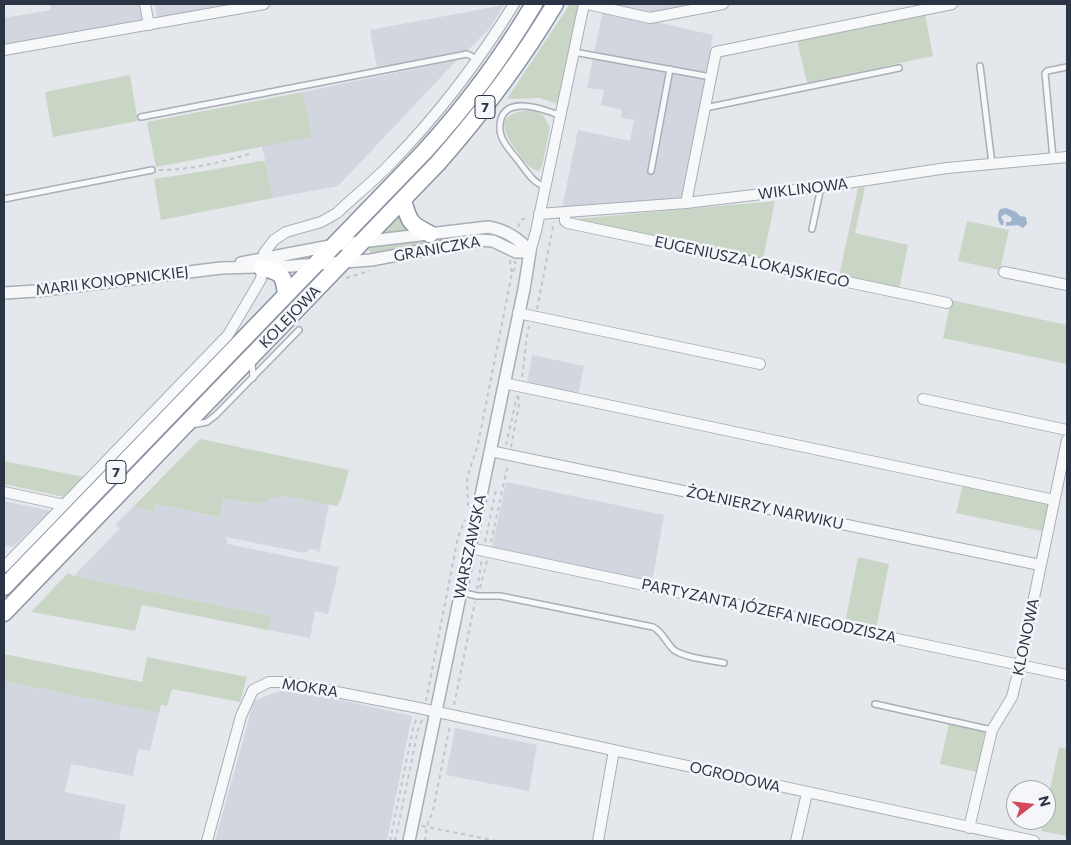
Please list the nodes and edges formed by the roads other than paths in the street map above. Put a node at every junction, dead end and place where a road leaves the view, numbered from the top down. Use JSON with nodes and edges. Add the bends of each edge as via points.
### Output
{"nodes":[{"id":1,"x":145,"y":4,"type":"edge"},
{"id":2,"x":264,"y":4,"type":"edge"},
{"id":3,"x":514,"y":4,"type":"edge"},
{"id":4,"x":534,"y":4,"type":"edge"},
{"id":5,"x":555,"y":4,"type":"edge"},
{"id":6,"x":586,"y":4,"type":"edge"},
{"id":7,"x":723,"y":4,"type":"edge"},
{"id":8,"x":952,"y":4,"type":"edge"},
{"id":9,"x":149,"y":25,"type":"junction"},
{"id":10,"x":4,"y":50,"type":"edge"},
{"id":11,"x":573,"y":52,"type":"junction"},
{"id":12,"x":477,"y":59,"type":"junction"},
{"id":13,"x":980,"y":66,"type":"dead end"},
{"id":14,"x":1067,"y":67,"type":"edge"},
{"id":15,"x":899,"y":68,"type":"dead end"},
{"id":16,"x":670,"y":69,"type":"junction"},
{"id":17,"x":711,"y":76,"type":"junction"},
{"id":18,"x":705,"y":108,"type":"junction"},
{"id":19,"x":559,"y":115,"type":"junction"},
{"id":20,"x":141,"y":117,"type":"dead end"},
{"id":21,"x":1067,"y":157,"type":"edge"},
{"id":22,"x":1053,"y":158,"type":"junction"},
{"id":23,"x":992,"y":164,"type":"junction"},
{"id":24,"x":152,"y":170,"type":"road end"},
{"id":25,"x":651,"y":170,"type":"dead end"},
{"id":26,"x":545,"y":186,"type":"junction"},
{"id":27,"x":821,"y":187,"type":"junction"},
{"id":28,"x":4,"y":199,"type":"edge"},
{"id":29,"x":403,"y":200,"type":"junction"},
{"id":30,"x":686,"y":204,"type":"junction"},
{"id":31,"x":560,"y":213,"type":"junction"},
{"id":32,"x":538,"y":217,"type":"junction"},
{"id":33,"x":812,"y":230,"type":"dead end"},
{"id":34,"x":430,"y":234,"type":"junction"},
{"id":35,"x":363,"y":241,"type":"junction"},
{"id":36,"x":335,"y":245,"type":"junction"},
{"id":37,"x":530,"y":252,"type":"junction"},
{"id":38,"x":262,"y":263,"type":"junction"},
{"id":39,"x":317,"y":263,"type":"junction"},
{"id":40,"x":345,"y":270,"type":"junction"},
{"id":41,"x":1004,"y":272,"type":"dead end"},
{"id":42,"x":1067,"y":285,"type":"edge"},
{"id":43,"x":4,"y":293,"type":"edge"},
{"id":44,"x":286,"y":295,"type":"junction"},
{"id":45,"x":947,"y":303,"type":"dead end"},
{"id":46,"x":518,"y":313,"type":"junction"},
{"id":47,"x":299,"y":330,"type":"dead end"},
{"id":48,"x":251,"y":357,"type":"junction"},
{"id":49,"x":760,"y":364,"type":"dead end"},
{"id":50,"x":253,"y":378,"type":"junction"},
{"id":51,"x":504,"y":383,"type":"junction"},
{"id":52,"x":922,"y":399,"type":"dead end"},
{"id":53,"x":184,"y":426,"type":"junction"},
{"id":54,"x":1067,"y":430,"type":"edge"},
{"id":55,"x":1067,"y":440,"type":"edge"},
{"id":56,"x":490,"y":451,"type":"junction"},
{"id":57,"x":4,"y":492,"type":"edge"},
{"id":58,"x":1054,"y":500,"type":"junction"},
{"id":59,"x":64,"y":505,"type":"junction"},
{"id":60,"x":470,"y":548,"type":"junction"},
{"id":61,"x":1040,"y":564,"type":"junction"},
{"id":62,"x":4,"y":567,"type":"edge"},
{"id":63,"x":4,"y":587,"type":"edge"},
{"id":64,"x":461,"y":592,"type":"junction"},
{"id":65,"x":4,"y":613,"type":"edge"},
{"id":66,"x":724,"y":663,"type":"dead end"},
{"id":67,"x":1020,"y":665,"type":"junction"},
{"id":68,"x":1067,"y":675,"type":"edge"},
{"id":69,"x":874,"y":704,"type":"dead end"},
{"id":70,"x":426,"y":712,"type":"junction"},
{"id":71,"x":992,"y":730,"type":"junction"},
{"id":72,"x":614,"y":750,"type":"junction"},
{"id":73,"x":806,"y":793,"type":"junction"},
{"id":74,"x":969,"y":828,"type":"junction"},
{"id":75,"x":998,"y":838,"type":"edge"},
{"id":76,"x":207,"y":841,"type":"edge"},
{"id":77,"x":409,"y":841,"type":"edge"},
{"id":78,"x":598,"y":841,"type":"edge"},
{"id":79,"x":796,"y":841,"type":"edge"},
{"id":80,"x":1034,"y":841,"type":"edge"}],
"edges":[{"from":1,"to":9,"type":"street"},
{"from":2,"to":9,"type":"street"},
{"from":3,"to":12,"type":"street"},
{"from":4,"to":36,"type":"highway","name":"KOLEJOWA","number":"7","via":[[500,57],[452,120]]},
{"from":5,"to":29,"type":"highway","name":"KOLEJOWA","number":"7","via":[[481,112]]},
{"from":6,"to":7,"type":"street","via":[[650,18]]},
{"from":6,"to":11,"type":"street"},
{"from":8,"to":17,"type":"street","via":[[718,51]]},
{"from":9,"to":10,"type":"street"},
{"from":11,"to":16,"type":"lane"},
{"from":11,"to":19,"type":"street"},
{"from":12,"to":20,"type":"lane","via":[[467,54]]},
{"from":12,"to":38,"type":"street","via":[[443,104],[390,164],[328,219],[280,235],[268,246]]},
{"from":13,"to":23,"type":"lane"},
{"from":14,"to":22,"type":"lane","via":[[1045,73]]},
{"from":15,"to":18,"type":"lane"},
{"from":16,"to":17,"type":"lane"},
{"from":16,"to":25,"type":"lane"},
{"from":17,"to":18,"type":"street"},
{"from":18,"to":30,"type":"street"},
{"from":19,"to":26,"type":"street"},
{"from":19,"to":26,"type":"lane","via":[[518,106],[508,109],[499,128],[503,140],[525,169],[538,185]]},
{"from":21,"to":22,"type":"street","name":"WIKLINOWA"},
{"from":22,"to":23,"type":"street","name":"WIKLINOWA"},
{"from":23,"to":27,"type":"street","name":"WIKLINOWA"},
{"from":24,"to":28,"type":"lane"},
{"from":26,"to":32,"type":"street"},
{"from":27,"to":30,"type":"street","name":"WIKLINOWA"},
{"from":27,"to":33,"type":"lane"},
{"from":29,"to":34,"type":"highway","via":[[414,226]]},
{"from":29,"to":35,"type":"highway","name":"KOLEJOWA","number":"7"},
{"from":30,"to":31,"type":"street","name":"WIKLINOWA"},
{"from":31,"to":32,"type":"street","name":"WIKLINOWA"},
{"from":31,"to":45,"type":"street","name":"EUGENIUSZA LOKAJSKIEGO","via":[[568,223]]},
{"from":32,"to":37,"type":"street"},
{"from":34,"to":35,"type":"street","name":"GRANICZKA"},
{"from":34,"to":37,"type":"street","name":"GRANICZKA","via":[[488,227],[500,229]]},
{"from":35,"to":36,"type":"street","name":"GRANICZKA"},
{"from":35,"to":40,"type":"highway","name":"KOLEJOWA","number":"7"},
{"from":36,"to":38,"type":"street","name":"MARII KONOPNICKIEJ"},
{"from":36,"to":39,"type":"highway","name":"KOLEJOWA","number":"7"},
{"from":37,"to":40,"type":"street","name":"GRANICZKA","via":[[516,252],[493,241],[478,240],[378,259]]},
{"from":37,"to":46,"type":"street","name":"WARSZAWSKA"},
{"from":38,"to":39,"type":"street","name":"MARII KONOPNICKIEJ"},
{"from":38,"to":43,"type":"street","name":"MARII KONOPNICKIEJ"},
{"from":38,"to":44,"type":"highway","via":[[281,274]]},
{"from":38,"to":59,"type":"street","via":[[261,278],[228,335]]},
{"from":39,"to":40,"type":"street","name":"GRANICZKA"},
{"from":39,"to":44,"type":"highway","name":"KOLEJOWA","number":"7"},
{"from":40,"to":48,"type":"highway","name":"KOLEJOWA","number":"7"},
{"from":41,"to":42,"type":"street"},
{"from":44,"to":63,"type":"highway","name":"KOLEJOWA","number":"7"},
{"from":46,"to":49,"type":"street"},
{"from":46,"to":51,"type":"street","name":"WARSZAWSKA"},
{"from":47,"to":50,"type":"lane"},
{"from":48,"to":50,"type":"lane"},
{"from":48,"to":53,"type":"highway","name":"KOLEJOWA","number":"7"},
{"from":50,"to":53,"type":"lane","via":[[212,418]]},
{"from":51,"to":56,"type":"street","name":"WARSZAWSKA"},
{"from":51,"to":58,"type":"street","via":[[519,391]]},
{"from":52,"to":54,"type":"street"},
{"from":53,"to":65,"type":"highway","name":"KOLEJOWA","number":"7"},
{"from":55,"to":58,"type":"street","name":"KLONOWA"},
{"from":56,"to":60,"type":"street","name":"WARSZAWSKA"},
{"from":56,"to":61,"type":"street","name":"ŻOŁNIERZY NARWIKU"},
{"from":57,"to":59,"type":"street"},
{"from":58,"to":61,"type":"street","name":"KLONOWA"},
{"from":59,"to":62,"type":"street"},
{"from":60,"to":64,"type":"street","name":"WARSZAWSKA"},
{"from":60,"to":67,"type":"street","name":"PARTYZANTA JÓZEFA NIEGODZISZA"},
{"from":61,"to":67,"type":"street","name":"KLONOWA"},
{"from":64,"to":66,"type":"lane","via":[[500,596],[653,627],[660,630],[670,647],[680,654]]},
{"from":64,"to":70,"type":"street","name":"WARSZAWSKA"},
{"from":67,"to":68,"type":"street","name":"PARTYZANTA JÓZEFA NIEGODZISZA"},
{"from":67,"to":71,"type":"street","name":"KLONOWA","via":[[1012,697]]},
{"from":69,"to":71,"type":"lane"},
{"from":70,"to":72,"type":"street","name":"OGRODOWA"},
{"from":70,"to":76,"type":"street","name":"MOKRA","via":[[285,682],[269,682],[256,687],[241,716]]},
{"from":70,"to":77,"type":"street","name":"WARSZAWSKA"},
{"from":71,"to":74,"type":"street","name":"KLONOWA"},
{"from":72,"to":73,"type":"street","name":"OGRODOWA"},
{"from":72,"to":78,"type":"street"},
{"from":73,"to":74,"type":"street","name":"OGRODOWA"},
{"from":73,"to":79,"type":"street"},
{"from":74,"to":75,"type":"street","name":"OGRODOWA"},
{"from":75,"to":80,"type":"street","name":"OGRODOWA"}]}
